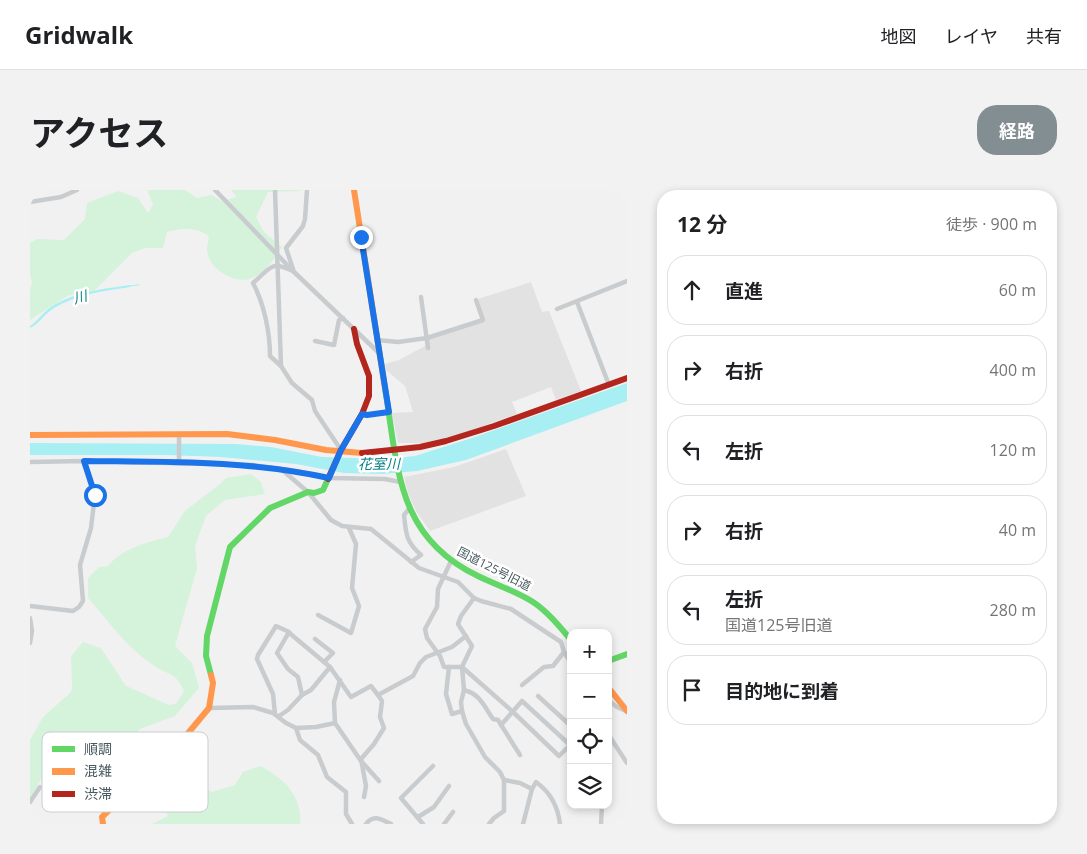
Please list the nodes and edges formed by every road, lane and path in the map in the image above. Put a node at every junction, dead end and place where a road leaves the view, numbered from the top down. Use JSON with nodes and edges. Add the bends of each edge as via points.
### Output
{"nodes":[{"id":1,"x":77,"y":190,"type":"edge"},
{"id":2,"x":215,"y":190,"type":"edge"},
{"id":3,"x":275,"y":190,"type":"edge"},
{"id":4,"x":307,"y":190,"type":"edge"},
{"id":5,"x":354,"y":190,"type":"edge"},
{"id":6,"x":30,"y":202,"type":"edge"},
{"id":7,"x":277,"y":254,"type":"junction"},
{"id":8,"x":278,"y":264,"type":"junction"},
{"id":9,"x":293,"y":271,"type":"junction"},
{"id":10,"x":627,"y":282,"type":"edge"},
{"id":11,"x":421,"y":298,"type":"dead end"},
{"id":12,"x":476,"y":300,"type":"dead end"},
{"id":13,"x":577,"y":302,"type":"junction"},
{"id":14,"x":557,"y":310,"type":"dead end"},
{"id":15,"x":343,"y":318,"type":"junction"},
{"id":16,"x":354,"y":329,"type":"junction"},
{"id":17,"x":363,"y":338,"type":"junction"},
{"id":18,"x":377,"y":338,"type":"junction"},
{"id":19,"x":427,"y":338,"type":"junction"},
{"id":20,"x":315,"y":341,"type":"dead end"},
{"id":21,"x":428,"y":348,"type":"dead end"},
{"id":22,"x":379,"y":353,"type":"junction"},
{"id":23,"x":281,"y":366,"type":"junction"},
{"id":24,"x":627,"y":378,"type":"edge"},
{"id":25,"x":609,"y":385,"type":"junction"},
{"id":26,"x":389,"y":412,"type":"junction"},
{"id":27,"x":362,"y":414,"type":"junction"},
{"id":28,"x":179,"y":434,"type":"junction"},
{"id":29,"x":30,"y":435,"type":"edge"},
{"id":30,"x":395,"y":451,"type":"junction"},
{"id":31,"x":340,"y":452,"type":"junction"},
{"id":32,"x":84,"y":461,"type":"junction"},
{"id":33,"x":30,"y":462,"type":"edge"},
{"id":34,"x":179,"y":462,"type":"junction"},
{"id":35,"x":280,"y":468,"type":"junction"},
{"id":36,"x":330,"y":476,"type":"junction"},
{"id":37,"x":400,"y":479,"type":"junction"},
{"id":38,"x":308,"y":492,"type":"junction"},
{"id":39,"x":409,"y":509,"type":"junction"},
{"id":40,"x":349,"y":528,"type":"junction"},
{"id":41,"x":451,"y":561,"type":"junction"},
{"id":42,"x":411,"y":562,"type":"junction"},
{"id":43,"x":445,"y":576,"type":"junction"},
{"id":44,"x":474,"y":598,"type":"junction"},
{"id":45,"x":30,"y":606,"type":"edge"},
{"id":46,"x":318,"y":614,"type":"dead end"},
{"id":47,"x":30,"y":618,"type":"edge"},
{"id":48,"x":289,"y":632,"type":"junction"},
{"id":49,"x":466,"y":636,"type":"junction"},
{"id":50,"x":567,"y":636,"type":"edge"},
{"id":51,"x":567,"y":638,"type":"edge"},
{"id":52,"x":315,"y":639,"type":"dead end"},
{"id":53,"x":561,"y":642,"type":"junction"},
{"id":54,"x":30,"y":643,"type":"edge"},
{"id":55,"x":437,"y":652,"type":"junction"},
{"id":56,"x":564,"y":652,"type":"junction"},
{"id":57,"x":627,"y":654,"type":"edge"},
{"id":58,"x":567,"y":657,"type":"edge"},
{"id":59,"x":612,"y":660,"type":"edge"},
{"id":60,"x":324,"y":662,"type":"junction"},
{"id":61,"x":330,"y":667,"type":"junction"},
{"id":62,"x":449,"y":667,"type":"junction"},
{"id":63,"x":462,"y":667,"type":"junction"},
{"id":64,"x":340,"y":680,"type":"junction"},
{"id":65,"x":522,"y":684,"type":"dead end"},
{"id":66,"x":464,"y":690,"type":"junction"},
{"id":67,"x":612,"y":691,"type":"edge"},
{"id":68,"x":302,"y":695,"type":"junction"},
{"id":69,"x":378,"y":695,"type":"junction"},
{"id":70,"x":615,"y":695,"type":"junction"},
{"id":71,"x":538,"y":696,"type":"dead end"},
{"id":72,"x":612,"y":697,"type":"edge"},
{"id":73,"x":624,"y":701,"type":"edge"},
{"id":74,"x":461,"y":702,"type":"junction"},
{"id":75,"x":612,"y":703,"type":"edge"},
{"id":76,"x":450,"y":706,"type":"junction"},
{"id":77,"x":209,"y":708,"type":"junction"},
{"id":78,"x":462,"y":711,"type":"junction"},
{"id":79,"x":627,"y":711,"type":"edge"},
{"id":80,"x":513,"y":712,"type":"junction"},
{"id":81,"x":277,"y":715,"type":"junction"},
{"id":82,"x":567,"y":722,"type":"edge"},
{"id":83,"x":335,"y":723,"type":"junction"},
{"id":84,"x":501,"y":725,"type":"junction"},
{"id":85,"x":296,"y":728,"type":"junction"},
{"id":86,"x":189,"y":732,"type":"edge"},
{"id":87,"x":612,"y":740,"type":"edge"},
{"id":88,"x":567,"y":741,"type":"edge"},
{"id":89,"x":567,"y":747,"type":"edge"},
{"id":90,"x":520,"y":755,"type":"dead end"},
{"id":91,"x":361,"y":762,"type":"junction"},
{"id":92,"x":627,"y":763,"type":"edge"},
{"id":93,"x":433,"y":766,"type":"dead end"},
{"id":94,"x":504,"y":780,"type":"junction"},
{"id":95,"x":379,"y":781,"type":"dead end"},
{"id":96,"x":449,"y":786,"type":"dead end"},
{"id":97,"x":40,"y":787,"type":"dead end"},
{"id":98,"x":532,"y":789,"type":"junction"},
{"id":99,"x":364,"y":797,"type":"dead end"},
{"id":100,"x":30,"y":802,"type":"edge"},
{"id":101,"x":602,"y":809,"type":"edge"},
{"id":102,"x":107,"y":812,"type":"edge"},
{"id":103,"x":452,"y":812,"type":"dead end"},
{"id":104,"x":418,"y":818,"type":"junction"},
{"id":105,"x":103,"y":824,"type":"edge"},
{"id":106,"x":352,"y":824,"type":"edge"},
{"id":107,"x":366,"y":824,"type":"edge"},
{"id":108,"x":391,"y":824,"type":"edge"},
{"id":109,"x":423,"y":824,"type":"edge"},
{"id":110,"x":444,"y":824,"type":"edge"},
{"id":111,"x":489,"y":824,"type":"edge"},
{"id":112,"x":523,"y":824,"type":"edge"},
{"id":113,"x":560,"y":824,"type":"edge"},
{"id":114,"x":601,"y":824,"type":"edge"}],
"edges":[{"from":1,"to":6,"type":"street","via":[[61,197]]},
{"from":2,"to":7,"type":"street"},
{"from":3,"to":7,"type":"street"},
{"from":4,"to":9,"type":"street","via":[[306,219],[286,248]]},
{"from":5,"to":18,"type":"street","name":"国道125号旧道"},
{"from":7,"to":8,"type":"street"},
{"from":7,"to":9,"type":"street"},
{"from":8,"to":9,"type":"street"},
{"from":8,"to":23,"type":"street"},
{"from":8,"to":23,"type":"street","via":[[272,265],[253,283],[259,294],[270,340],[270,356]]},
{"from":9,"to":15,"type":"street"},
{"from":10,"to":13,"type":"street"},
{"from":11,"to":19,"type":"street"},
{"from":12,"to":19,"type":"street","via":[[483,320]]},
{"from":13,"to":14,"type":"street"},
{"from":13,"to":25,"type":"street"},
{"from":15,"to":16,"type":"street"},
{"from":15,"to":20,"type":"street","via":[[334,344]]},
{"from":16,"to":17,"type":"street"},
{"from":16,"to":27,"type":"street","via":[[370,381],[369,396]]},
{"from":17,"to":18,"type":"street"},
{"from":17,"to":22,"type":"street"},
{"from":18,"to":19,"type":"street","via":[[398,342]]},
{"from":18,"to":22,"type":"street","name":"国道125号旧道"},
{"from":19,"to":21,"type":"street"},
{"from":22,"to":26,"type":"street","name":"国道125号旧道"},
{"from":23,"to":31,"type":"street","via":[[292,383],[312,400],[315,411]]},
{"from":24,"to":25,"type":"street"},
{"from":25,"to":30,"type":"street","via":[[455,439]]},
{"from":26,"to":27,"type":"street"},
{"from":26,"to":30,"type":"street","name":"国道125号旧道"},
{"from":27,"to":31,"type":"street"},
{"from":28,"to":29,"type":"street"},
{"from":28,"to":31,"type":"street","via":[[227,434]]},
{"from":28,"to":34,"type":"street"},
{"from":30,"to":31,"type":"street"},
{"from":30,"to":37,"type":"street","name":"国道125号旧道"},
{"from":31,"to":36,"type":"street"},
{"from":32,"to":33,"type":"street"},
{"from":32,"to":34,"type":"street"},
{"from":32,"to":45,"type":"street","via":[[95,495],[91,528],[80,566],[82,601],[73,611]]},
{"from":34,"to":35,"type":"street"},
{"from":35,"to":36,"type":"street"},
{"from":35,"to":38,"type":"street"},
{"from":36,"to":37,"type":"street"},
{"from":36,"to":38,"type":"street","via":[[319,493]]},
{"from":37,"to":39,"type":"street","name":"国道125号旧道"},
{"from":38,"to":40,"type":"street","via":[[331,520]]},
{"from":38,"to":77,"type":"street","via":[[270,508],[230,546],[207,636],[206,648],[213,683]]},
{"from":39,"to":41,"type":"street","name":"国道125号旧道","via":[[423,532]]},
{"from":39,"to":42,"type":"street","via":[[404,515],[406,534],[411,546],[421,555]]},
{"from":40,"to":42,"type":"street","via":[[371,529]]},
{"from":40,"to":46,"type":"street","via":[[356,544],[352,588],[358,606],[352,633]]},
{"from":41,"to":43,"type":"street"},
{"from":41,"to":50,"type":"street","name":"国道125号旧道","via":[[534,603]]},
{"from":42,"to":43,"type":"street"},
{"from":43,"to":44,"type":"street","via":[[458,582]]},
{"from":43,"to":55,"type":"street","via":[[438,589],[437,607],[425,629],[426,638]]},
{"from":44,"to":49,"type":"street","via":[[458,624]]},
{"from":44,"to":53,"type":"street","via":[[511,609]]},
{"from":47,"to":54,"type":"street"},
{"from":48,"to":60,"type":"street"},
{"from":48,"to":68,"type":"street","via":[[277,653],[298,677]]},
{"from":48,"to":81,"type":"street","via":[[276,626],[258,655],[273,694]]},
{"from":49,"to":55,"type":"street","via":[[452,647]]},
{"from":49,"to":63,"type":"street","via":[[472,646]]},
{"from":51,"to":53,"type":"street"},
{"from":52,"to":60,"type":"street","via":[[333,653]]},
{"from":53,"to":56,"type":"street"},
{"from":55,"to":62,"type":"street","via":[[444,667]]},
{"from":55,"to":69,"type":"street","via":[[426,657],[413,676]]},
{"from":56,"to":58,"type":"street"},
{"from":56,"to":65,"type":"street","via":[[553,666],[544,667]]},
{"from":57,"to":59,"type":"street"},
{"from":60,"to":61,"type":"street"},
{"from":61,"to":64,"type":"street"},
{"from":61,"to":68,"type":"street","via":[[311,690]]},
{"from":62,"to":63,"type":"street"},
{"from":62,"to":76,"type":"street","via":[[446,694]]},
{"from":63,"to":66,"type":"street"},
{"from":63,"to":80,"type":"street"},
{"from":64,"to":69,"type":"street","via":[[350,697],[371,686]]},
{"from":64,"to":83,"type":"street","via":[[334,702]]},
{"from":66,"to":74,"type":"street"},
{"from":66,"to":84,"type":"street","via":[[478,696],[493,719]]},
{"from":67,"to":70,"type":"street"},
{"from":68,"to":81,"type":"street","via":[[288,710]]},
{"from":69,"to":91,"type":"street","via":[[382,701],[380,717],[384,728]]},
{"from":70,"to":72,"type":"street"},
{"from":70,"to":73,"type":"street"},
{"from":71,"to":82,"type":"street"},
{"from":73,"to":79,"type":"street"},
{"from":74,"to":76,"type":"street"},
{"from":74,"to":78,"type":"street"},
{"from":75,"to":79,"type":"street"},
{"from":76,"to":78,"type":"street","via":[[452,714]]},
{"from":77,"to":81,"type":"street","via":[[253,707]]},
{"from":77,"to":86,"type":"street"},
{"from":78,"to":94,"type":"street","via":[[485,758]]},
{"from":80,"to":84,"type":"street"},
{"from":80,"to":88,"type":"street","via":[[522,701]]},
{"from":80,"to":89,"type":"street","via":[[559,756]]},
{"from":81,"to":85,"type":"street"},
{"from":83,"to":85,"type":"street"},
{"from":83,"to":91,"type":"street"},
{"from":84,"to":90,"type":"street"},
{"from":85,"to":106,"type":"street","via":[[300,740],[318,755],[327,777],[346,792],[346,814]]},
{"from":87,"to":92,"type":"street"},
{"from":91,"to":95,"type":"street"},
{"from":91,"to":99,"type":"street","via":[[366,786]]},
{"from":93,"to":104,"type":"street","via":[[402,798]]},
{"from":94,"to":98,"type":"street"},
{"from":94,"to":111,"type":"street","via":[[504,811]]},
{"from":96,"to":104,"type":"street","via":[[434,807]]},
{"from":97,"to":100,"type":"street"},
{"from":98,"to":112,"type":"street"},
{"from":98,"to":113,"type":"street","via":[[536,782],[546,790]]},
{"from":101,"to":114,"type":"street"},
{"from":102,"to":105,"type":"street","via":[[102,818]]},
{"from":103,"to":110,"type":"street"},
{"from":104,"to":109,"type":"street"},
{"from":107,"to":108,"type":"street","via":[[375,818]]}]}
